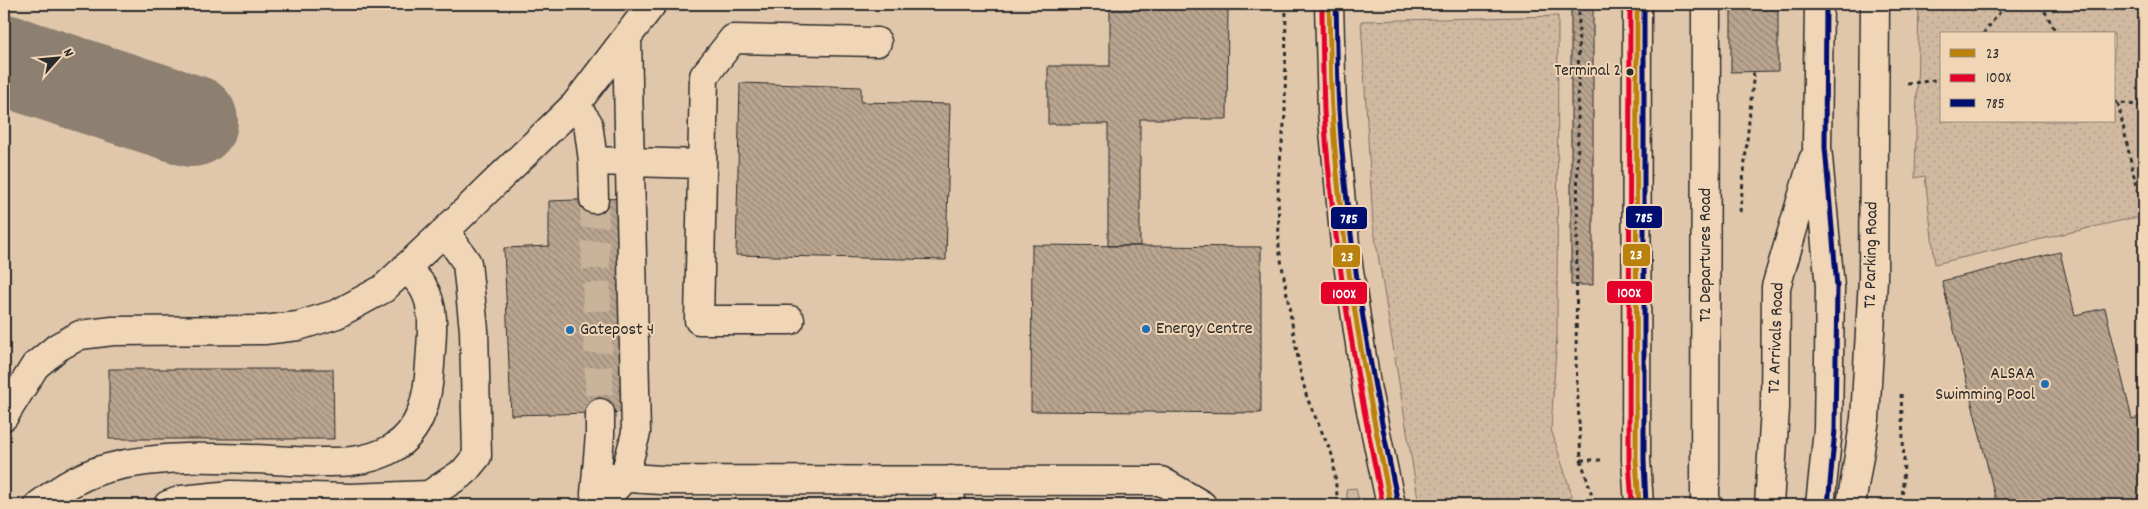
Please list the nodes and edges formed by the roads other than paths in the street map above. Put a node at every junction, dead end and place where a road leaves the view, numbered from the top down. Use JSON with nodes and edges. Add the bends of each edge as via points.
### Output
{"nodes":[{"id":1,"x":652,"y":4,"type":"edge"},
{"id":2,"x":1329,"y":4,"type":"edge"},
{"id":3,"x":1637,"y":4,"type":"edge"},
{"id":4,"x":1706,"y":4,"type":"edge"},
{"id":5,"x":1819,"y":4,"type":"edge"},
{"id":6,"x":1875,"y":4,"type":"edge"},
{"id":7,"x":627,"y":38,"type":"junction"},
{"id":8,"x":877,"y":42,"type":"dead end"},
{"id":9,"x":575,"y":105,"type":"junction"},
{"id":10,"x":1817,"y":147,"type":"junction"},
{"id":11,"x":593,"y":161,"type":"junction"},
{"id":12,"x":630,"y":162,"type":"junction"},
{"id":13,"x":702,"y":164,"type":"junction"},
{"id":14,"x":594,"y":199,"type":"tunnel mouth"},
{"id":15,"x":446,"y":231,"type":"junction"},
{"id":16,"x":406,"y":267,"type":"junction"},
{"id":17,"x":790,"y":320,"type":"dead end"},
{"id":18,"x":600,"y":413,"type":"tunnel mouth"},
{"id":19,"x":4,"y":416,"type":"edge"},
{"id":20,"x":598,"y":476,"type":"junction"},
{"id":21,"x":624,"y":478,"type":"junction"},
{"id":22,"x":951,"y":493,"type":"edge"},
{"id":23,"x":39,"y":505,"type":"edge"},
{"id":24,"x":168,"y":505,"type":"edge"},
{"id":25,"x":593,"y":505,"type":"edge"},
{"id":26,"x":600,"y":505,"type":"edge"},
{"id":27,"x":1202,"y":505,"type":"edge"},
{"id":28,"x":1391,"y":505,"type":"edge"},
{"id":29,"x":1639,"y":505,"type":"edge"},
{"id":30,"x":1705,"y":505,"type":"edge"},
{"id":31,"x":1769,"y":505,"type":"edge"},
{"id":32,"x":1820,"y":505,"type":"edge"},
{"id":33,"x":1851,"y":505,"type":"edge"}],
"edges":[{"from":1,"to":7,"type":"street"},
{"from":2,"to":28,"type":"street","via":[[1332,111],[1345,244],[1367,391]]},
{"from":3,"to":29,"type":"street","via":[[1636,460]]},
{"from":4,"to":30,"type":"street","name":"T2 Departures Road"},
{"from":5,"to":10,"type":"street","name":"T2 Arrivals Road"},
{"from":6,"to":33,"type":"street","name":"T2 Parking Road","via":[[1873,279],[1865,419]]},
{"from":7,"to":9,"type":"street"},
{"from":7,"to":12,"type":"street"},
{"from":8,"to":13,"type":"street","via":[[733,39],[704,76]]},
{"from":9,"to":11,"type":"street","via":[[588,122]]},
{"from":9,"to":15,"type":"street"},
{"from":10,"to":31,"type":"street","name":"T2 Arrivals Road","via":[[1776,287],[1775,408]]},
{"from":10,"to":32,"type":"street","name":"T2 Arrivals Road","via":[[1830,287],[1828,430]]},
{"from":11,"to":12,"type":"street"},
{"from":11,"to":14,"type":"street"},
{"from":12,"to":13,"type":"street"},
{"from":12,"to":21,"type":"street","via":[[636,433]]},
{"from":13,"to":17,"type":"street","via":[[698,320]]},
{"from":15,"to":16,"type":"street"},
{"from":15,"to":24,"type":"street","via":[[467,263],[474,330],[477,456],[464,472],[430,494],[351,498],[231,495],[182,500]]},
{"from":16,"to":19,"type":"street","via":[[382,288],[337,314],[298,326],[264,330],[113,331],[80,336],[58,347],[35,366]]},
{"from":16,"to":23,"type":"street","via":[[424,288],[431,306],[429,390],[421,417],[410,433],[393,448],[371,458],[340,463],[208,458],[107,468],[59,489]]},
{"from":18,"to":20,"type":"street"},
{"from":20,"to":21,"type":"street"},
{"from":20,"to":25,"type":"street"},
{"from":21,"to":22,"type":"street"},
{"from":21,"to":26,"type":"street"},
{"from":22,"to":27,"type":"street","via":[[1161,481]]}]}
